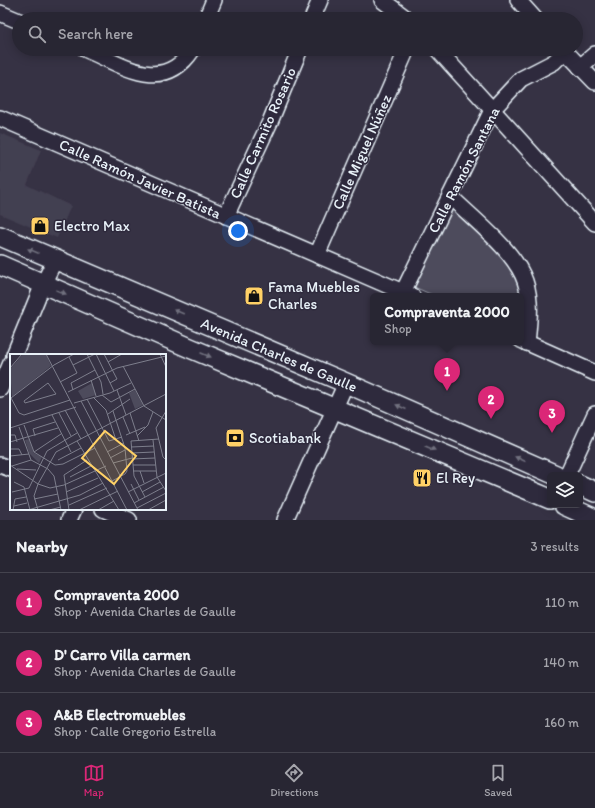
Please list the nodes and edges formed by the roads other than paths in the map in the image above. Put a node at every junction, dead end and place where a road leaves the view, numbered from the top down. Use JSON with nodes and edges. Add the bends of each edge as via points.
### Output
{"nodes":[{"id":1,"x":320,"y":0,"type":"edge"},
{"id":2,"x":382,"y":0,"type":"edge"},
{"id":3,"x":518,"y":0,"type":"edge"},
{"id":4,"x":213,"y":1,"type":"edge"},
{"id":5,"x":209,"y":12,"type":"edge"},
{"id":6,"x":315,"y":12,"type":"edge"},
{"id":7,"x":398,"y":12,"type":"edge"},
{"id":8,"x":529,"y":12,"type":"edge"},
{"id":9,"x":0,"y":13,"type":"edge"},
{"id":10,"x":12,"y":18,"type":"edge"},
{"id":11,"x":595,"y":54,"type":"edge"},
{"id":12,"x":102,"y":56,"type":"edge"},
{"id":13,"x":187,"y":56,"type":"edge"},
{"id":14,"x":297,"y":56,"type":"edge"},
{"id":15,"x":404,"y":56,"type":"edge"},
{"id":16,"x":443,"y":56,"type":"edge"},
{"id":17,"x":559,"y":56,"type":"edge"},
{"id":18,"x":570,"y":56,"type":"edge"},
{"id":19,"x":580,"y":67,"type":"junction"},
{"id":20,"x":595,"y":82,"type":"edge"},
{"id":21,"x":492,"y":110,"type":"junction"},
{"id":22,"x":0,"y":118,"type":"edge"},
{"id":23,"x":450,"y":196,"type":"junction"},
{"id":24,"x":226,"y":216,"type":"junction"},
{"id":25,"x":595,"y":223,"type":"edge"},
{"id":26,"x":0,"y":236,"type":"edge"},
{"id":27,"x":317,"y":254,"type":"junction"},
{"id":28,"x":56,"y":260,"type":"junction"},
{"id":29,"x":0,"y":265,"type":"edge"},
{"id":30,"x":43,"y":284,"type":"junction"},
{"id":31,"x":405,"y":293,"type":"edge"},
{"id":32,"x":407,"y":293,"type":"edge"},
{"id":33,"x":524,"y":342,"type":"edge"},
{"id":34,"x":14,"y":354,"type":"edge"},
{"id":35,"x":10,"y":365,"type":"edge"},
{"id":36,"x":595,"y":373,"type":"edge"},
{"id":37,"x":346,"y":383,"type":"junction"},
{"id":38,"x":0,"y":389,"type":"edge"},
{"id":39,"x":336,"y":408,"type":"junction"},
{"id":40,"x":595,"y":414,"type":"edge"},
{"id":41,"x":0,"y":465,"type":"edge"},
{"id":42,"x":10,"y":470,"type":"edge"},
{"id":43,"x":549,"y":472,"type":"edge"},
{"id":44,"x":568,"y":472,"type":"edge"},
{"id":45,"x":583,"y":486,"type":"edge"},
{"id":46,"x":595,"y":492,"type":"edge"},
{"id":47,"x":547,"y":498,"type":"edge"},
{"id":48,"x":571,"y":508,"type":"edge"},
{"id":49,"x":74,"y":510,"type":"edge"},
{"id":50,"x":105,"y":510,"type":"edge"},
{"id":51,"x":595,"y":519,"type":"edge"},
{"id":52,"x":69,"y":520,"type":"edge"},
{"id":53,"x":129,"y":520,"type":"edge"},
{"id":54,"x":285,"y":520,"type":"edge"}],
"edges":[{"from":1,"to":6,"type":"street"},
{"from":2,"to":7,"type":"street"},
{"from":3,"to":8,"type":"street"},
{"from":4,"to":5,"type":"street"},
{"from":9,"to":10,"type":"street"},
{"from":11,"to":19,"type":"street"},
{"from":12,"to":13,"type":"street","via":[[142,73],[155,75],[180,65]]},
{"from":14,"to":24,"type":"street","name":"Calle Carmito Rosario","via":[[270,122]]},
{"from":15,"to":27,"type":"street","name":"Calle Miguel Núñez"},
{"from":16,"to":21,"type":"street"},
{"from":17,"to":21,"type":"street","name":"Calle Ramón Santana","via":[[554,62],[521,78]]},
{"from":18,"to":19,"type":"street"},
{"from":19,"to":20,"type":"street"},
{"from":21,"to":23,"type":"street","name":"Calle Ramón Santana"},
{"from":21,"to":25,"type":"street"},
{"from":22,"to":24,"type":"street","name":"Calle Ramón Javier Batista"},
{"from":23,"to":32,"type":"street","name":"Calle Ramón Santana"},
{"from":23,"to":33,"type":"street","via":[[519,266],[526,282],[529,302]]},
{"from":24,"to":27,"type":"street","name":"Calle Ramón Javier Batista"},
{"from":28,"to":26,"type":"main road","name":"Avenida Charles de Gaulle","one_way":true},
{"from":27,"to":31,"type":"street","name":"Calle Ramón Javier Batista"},
{"from":28,"to":30,"type":"street"},
{"from":37,"to":28,"type":"main road","name":"Avenida Charles de Gaulle","one_way":true},
{"from":29,"to":30,"type":"main road","name":"Avenida Charles de Gaulle"},
{"from":30,"to":34,"type":"street"},
{"from":30,"to":39,"type":"main road","name":"Avenida Charles de Gaulle","one_way":true},
{"from":33,"to":36,"type":"street"},
{"from":35,"to":38,"type":"street"},
{"from":37,"to":39,"type":"street"},
{"from":43,"to":37,"type":"main road","name":"Avenida Charles de Gaulle","one_way":true},
{"from":39,"to":47,"type":"main road","name":"Avenida Charles de Gaulle","one_way":true},
{"from":39,"to":54,"type":"street"},
{"from":40,"to":44,"type":"street"},
{"from":41,"to":42,"type":"street"},
{"from":45,"to":46,"type":"main road"},
{"from":48,"to":51,"type":"main road"},
{"from":49,"to":52,"type":"street"},
{"from":50,"to":53,"type":"street"}]}
